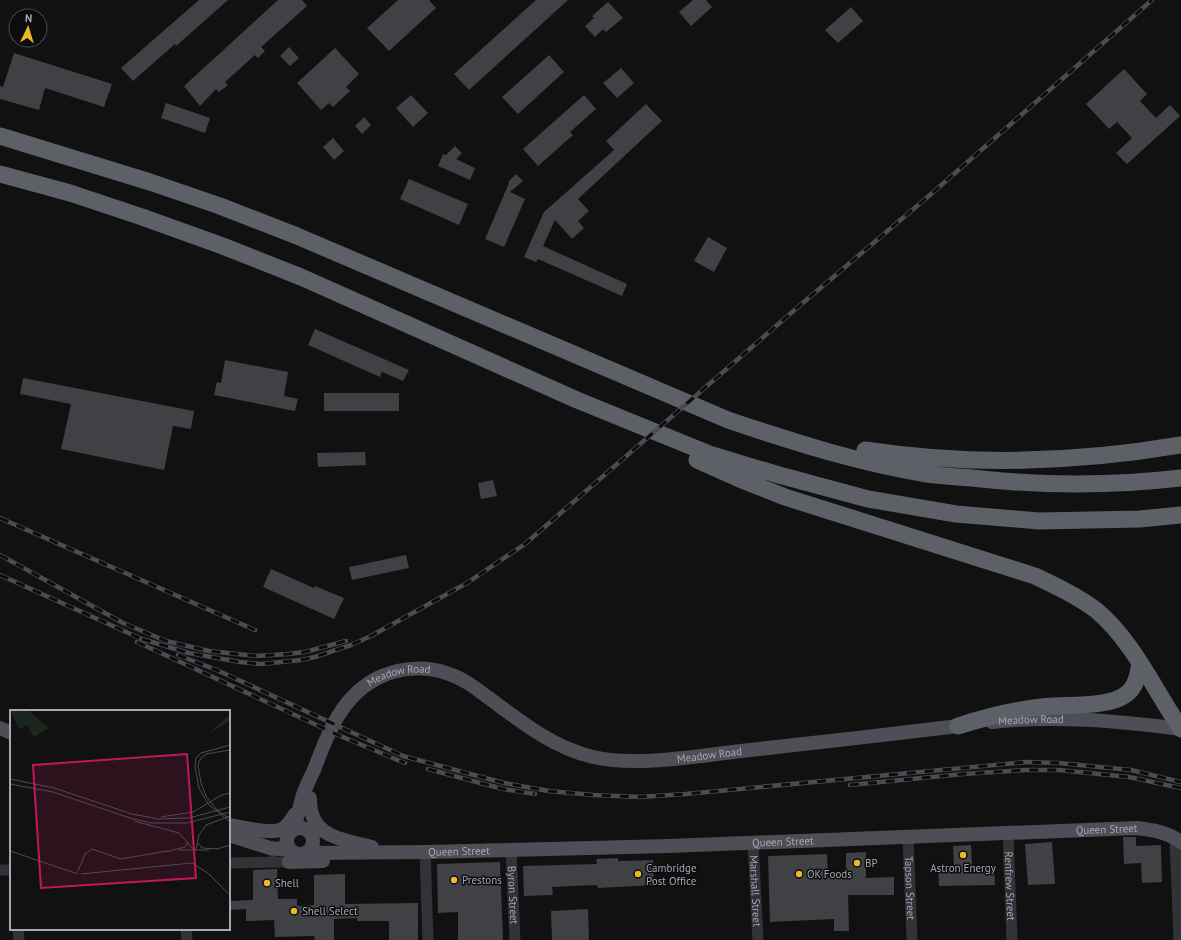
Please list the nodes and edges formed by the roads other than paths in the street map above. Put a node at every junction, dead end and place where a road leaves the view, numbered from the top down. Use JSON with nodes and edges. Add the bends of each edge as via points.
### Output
{"nodes":[{"id":1,"x":0,"y":136,"type":"edge"},
{"id":2,"x":0,"y":174,"type":"edge"},
{"id":3,"x":602,"y":365,"type":"junction"},
{"id":4,"x":577,"y":400,"type":"junction"},
{"id":5,"x":1181,"y":445,"type":"edge"},
{"id":6,"x":1181,"y":478,"type":"edge"},
{"id":7,"x":1181,"y":515,"type":"edge"},
{"id":8,"x":1140,"y":663,"type":"junction"},
{"id":9,"x":958,"y":726,"type":"junction"},
{"id":10,"x":0,"y":728,"type":"edge"},
{"id":11,"x":1181,"y":728,"type":"edge"},
{"id":12,"x":10,"y":733,"type":"edge"},
{"id":13,"x":305,"y":801,"type":"junction"},
{"id":14,"x":230,"y":826,"type":"edge"},
{"id":15,"x":230,"y":826,"type":"edge"},
{"id":16,"x":310,"y":832,"type":"junction"},
{"id":17,"x":1008,"y":832,"type":"junction"},
{"id":18,"x":230,"y":835,"type":"edge"},
{"id":19,"x":908,"y":836,"type":"junction"},
{"id":20,"x":1178,"y":840,"type":"edge"},
{"id":21,"x":753,"y":842,"type":"junction"},
{"id":22,"x":292,"y":846,"type":"junction"},
{"id":23,"x":511,"y":850,"type":"junction"},
{"id":24,"x":389,"y":852,"type":"junction"},
{"id":25,"x":425,"y":852,"type":"junction"},
{"id":26,"x":230,"y":863,"type":"edge"},
{"id":27,"x":241,"y":863,"type":"junction"},
{"id":28,"x":186,"y":930,"type":"edge"},
{"id":29,"x":187,"y":940,"type":"edge"},
{"id":30,"x":428,"y":940,"type":"edge"},
{"id":31,"x":515,"y":940,"type":"edge"},
{"id":32,"x":758,"y":940,"type":"edge"},
{"id":33,"x":912,"y":940,"type":"edge"},
{"id":34,"x":1012,"y":940,"type":"edge"},
{"id":35,"x":1179,"y":940,"type":"edge"}],
"edges":[{"from":1,"to":3,"type":"highway","via":[[220,206]]},
{"from":2,"to":4,"type":"highway","via":[[142,217],[301,277]]},
{"from":3,"to":5,"type":"highway","via":[[726,413],[806,437],[892,454],[953,460],[1074,459]]},
{"from":3,"to":6,"type":"highway","via":[[728,420],[854,459],[928,474],[1016,483],[1090,484]]},
{"from":4,"to":7,"type":"highway","via":[[712,455],[868,499],[956,514],[1039,521],[1140,519]]},
{"from":4,"to":8,"type":"highway","via":[[693,458],[786,497],[1035,576],[1072,594],[1096,611],[1117,631]]},
{"from":8,"to":9,"type":"highway","via":[[1134,686],[1126,695],[1116,700],[1011,711]]},
{"from":8,"to":11,"type":"highway"},
{"from":9,"to":11,"type":"main road","name":"Meadow Road","via":[[1036,719],[1086,719]]},
{"from":9,"to":13,"type":"main road","name":"Meadow Road","via":[[697,756],[620,761],[570,750],[542,736],[463,681],[449,674],[420,668],[383,676],[363,687],[348,700],[326,738]]},
{"from":10,"to":12,"type":"main road"},
{"from":13,"to":14,"type":"main road","via":[[281,830],[273,832]]},
{"from":13,"to":16,"type":"main road","name":"Meadow Road"},
{"from":13,"to":22,"type":"main road","name":"Meadow Road"},
{"from":13,"to":24,"type":"main road","via":[[316,823],[325,833]]},
{"from":15,"to":22,"type":"main road","via":[[259,834],[280,836]]},
{"from":16,"to":22,"type":"main road","via":[[302,828]]},
{"from":16,"to":22,"type":"main road","name":"Meadow Road","via":[[314,842],[310,850]]},
{"from":16,"to":24,"type":"main road","name":"Queen Street","via":[[320,841],[331,845]]},
{"from":17,"to":19,"type":"main road","name":"Queen Street"},
{"from":17,"to":20,"type":"main road","name":"Queen Street","via":[[1137,828],[1159,831]]},
{"from":17,"to":34,"type":"street","name":"Renfrew Street"},
{"from":18,"to":22,"type":"main road"},
{"from":19,"to":21,"type":"main road","name":"Queen Street"},
{"from":19,"to":33,"type":"street","name":"Tapson Street"},
{"from":20,"to":35,"type":"street"},
{"from":21,"to":23,"type":"main road","name":"Queen Street"},
{"from":21,"to":32,"type":"street","name":"Marshall Street"},
{"from":22,"to":24,"type":"main road","name":"Queen Street"},
{"from":22,"to":24,"type":"main road","via":[[366,859],[378,858]]},
{"from":22,"to":27,"type":"street","name":"Queen Street"},
{"from":22,"to":27,"type":"street","via":[[264,858]]},
{"from":23,"to":25,"type":"main road","name":"Queen Street"},
{"from":23,"to":31,"type":"street","name":"Byron Street"},
{"from":24,"to":25,"type":"main road","name":"Queen Street"},
{"from":25,"to":30,"type":"street"},
{"from":26,"to":27,"type":"street","name":"Queen Street"},
{"from":28,"to":29,"type":"street"}]}
